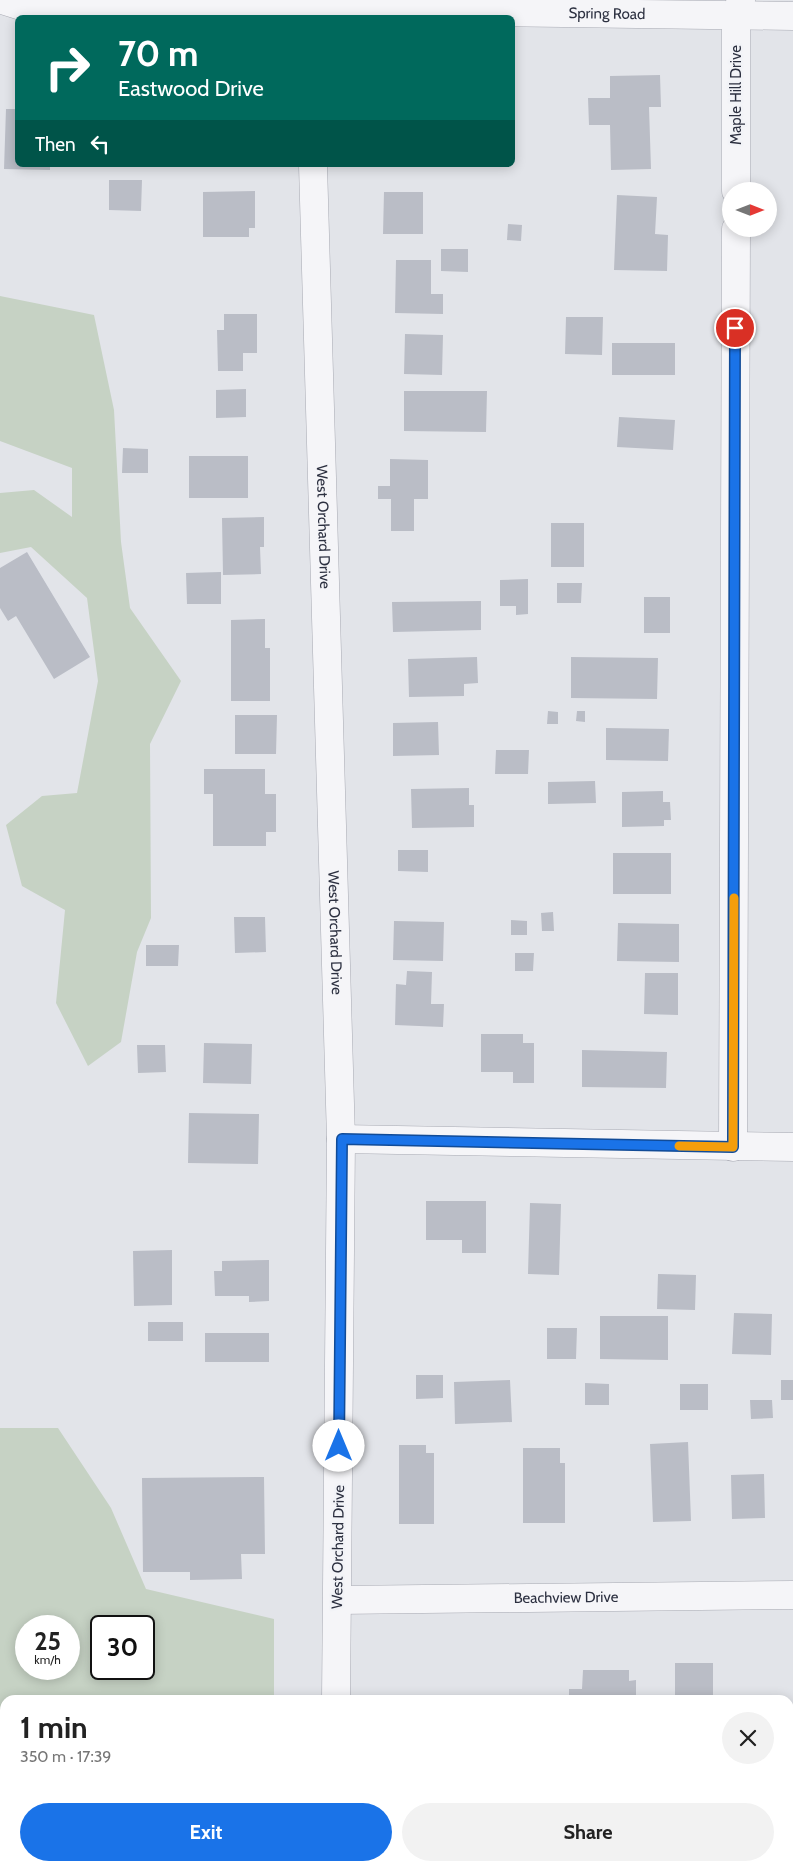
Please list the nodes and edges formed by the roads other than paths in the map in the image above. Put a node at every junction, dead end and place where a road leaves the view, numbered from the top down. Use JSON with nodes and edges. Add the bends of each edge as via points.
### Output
{"nodes":[{"id":1,"x":2,"y":0,"type":"edge"},
{"id":2,"x":738,"y":8,"type":"edge"},
{"id":3,"x":308,"y":9,"type":"edge"},
{"id":4,"x":793,"y":16,"type":"edge"},
{"id":5,"x":313,"y":167,"type":"edge"},
{"id":6,"x":736,"y":182,"type":"edge"},
{"id":7,"x":736,"y":238,"type":"edge"},
{"id":8,"x":342,"y":1139,"type":"junction"},
{"id":9,"x":733,"y":1147,"type":"junction"},
{"id":10,"x":793,"y":1147,"type":"edge"},
{"id":11,"x":793,"y":1595,"type":"edge"},
{"id":12,"x":338,"y":1600,"type":"junction"},
{"id":13,"x":336,"y":1695,"type":"edge"}],
"edges":[{"from":1,"to":3,"type":"street","name":"Spring Road","via":[[21,6]]},
{"from":2,"to":3,"type":"street","name":"Spring Road"},
{"from":2,"to":4,"type":"street","name":"Spring Road"},
{"from":2,"to":6,"type":"street","name":"Maple Hill Drive"},
{"from":5,"to":8,"type":"street","name":"West Orchard Drive"},
{"from":7,"to":9,"type":"street"},
{"from":8,"to":9,"type":"street"},
{"from":8,"to":12,"type":"street","name":"West Orchard Drive"},
{"from":9,"to":10,"type":"street"},
{"from":11,"to":12,"type":"street","name":"Beachview Drive"},
{"from":12,"to":13,"type":"street","name":"West Orchard Drive"}]}
